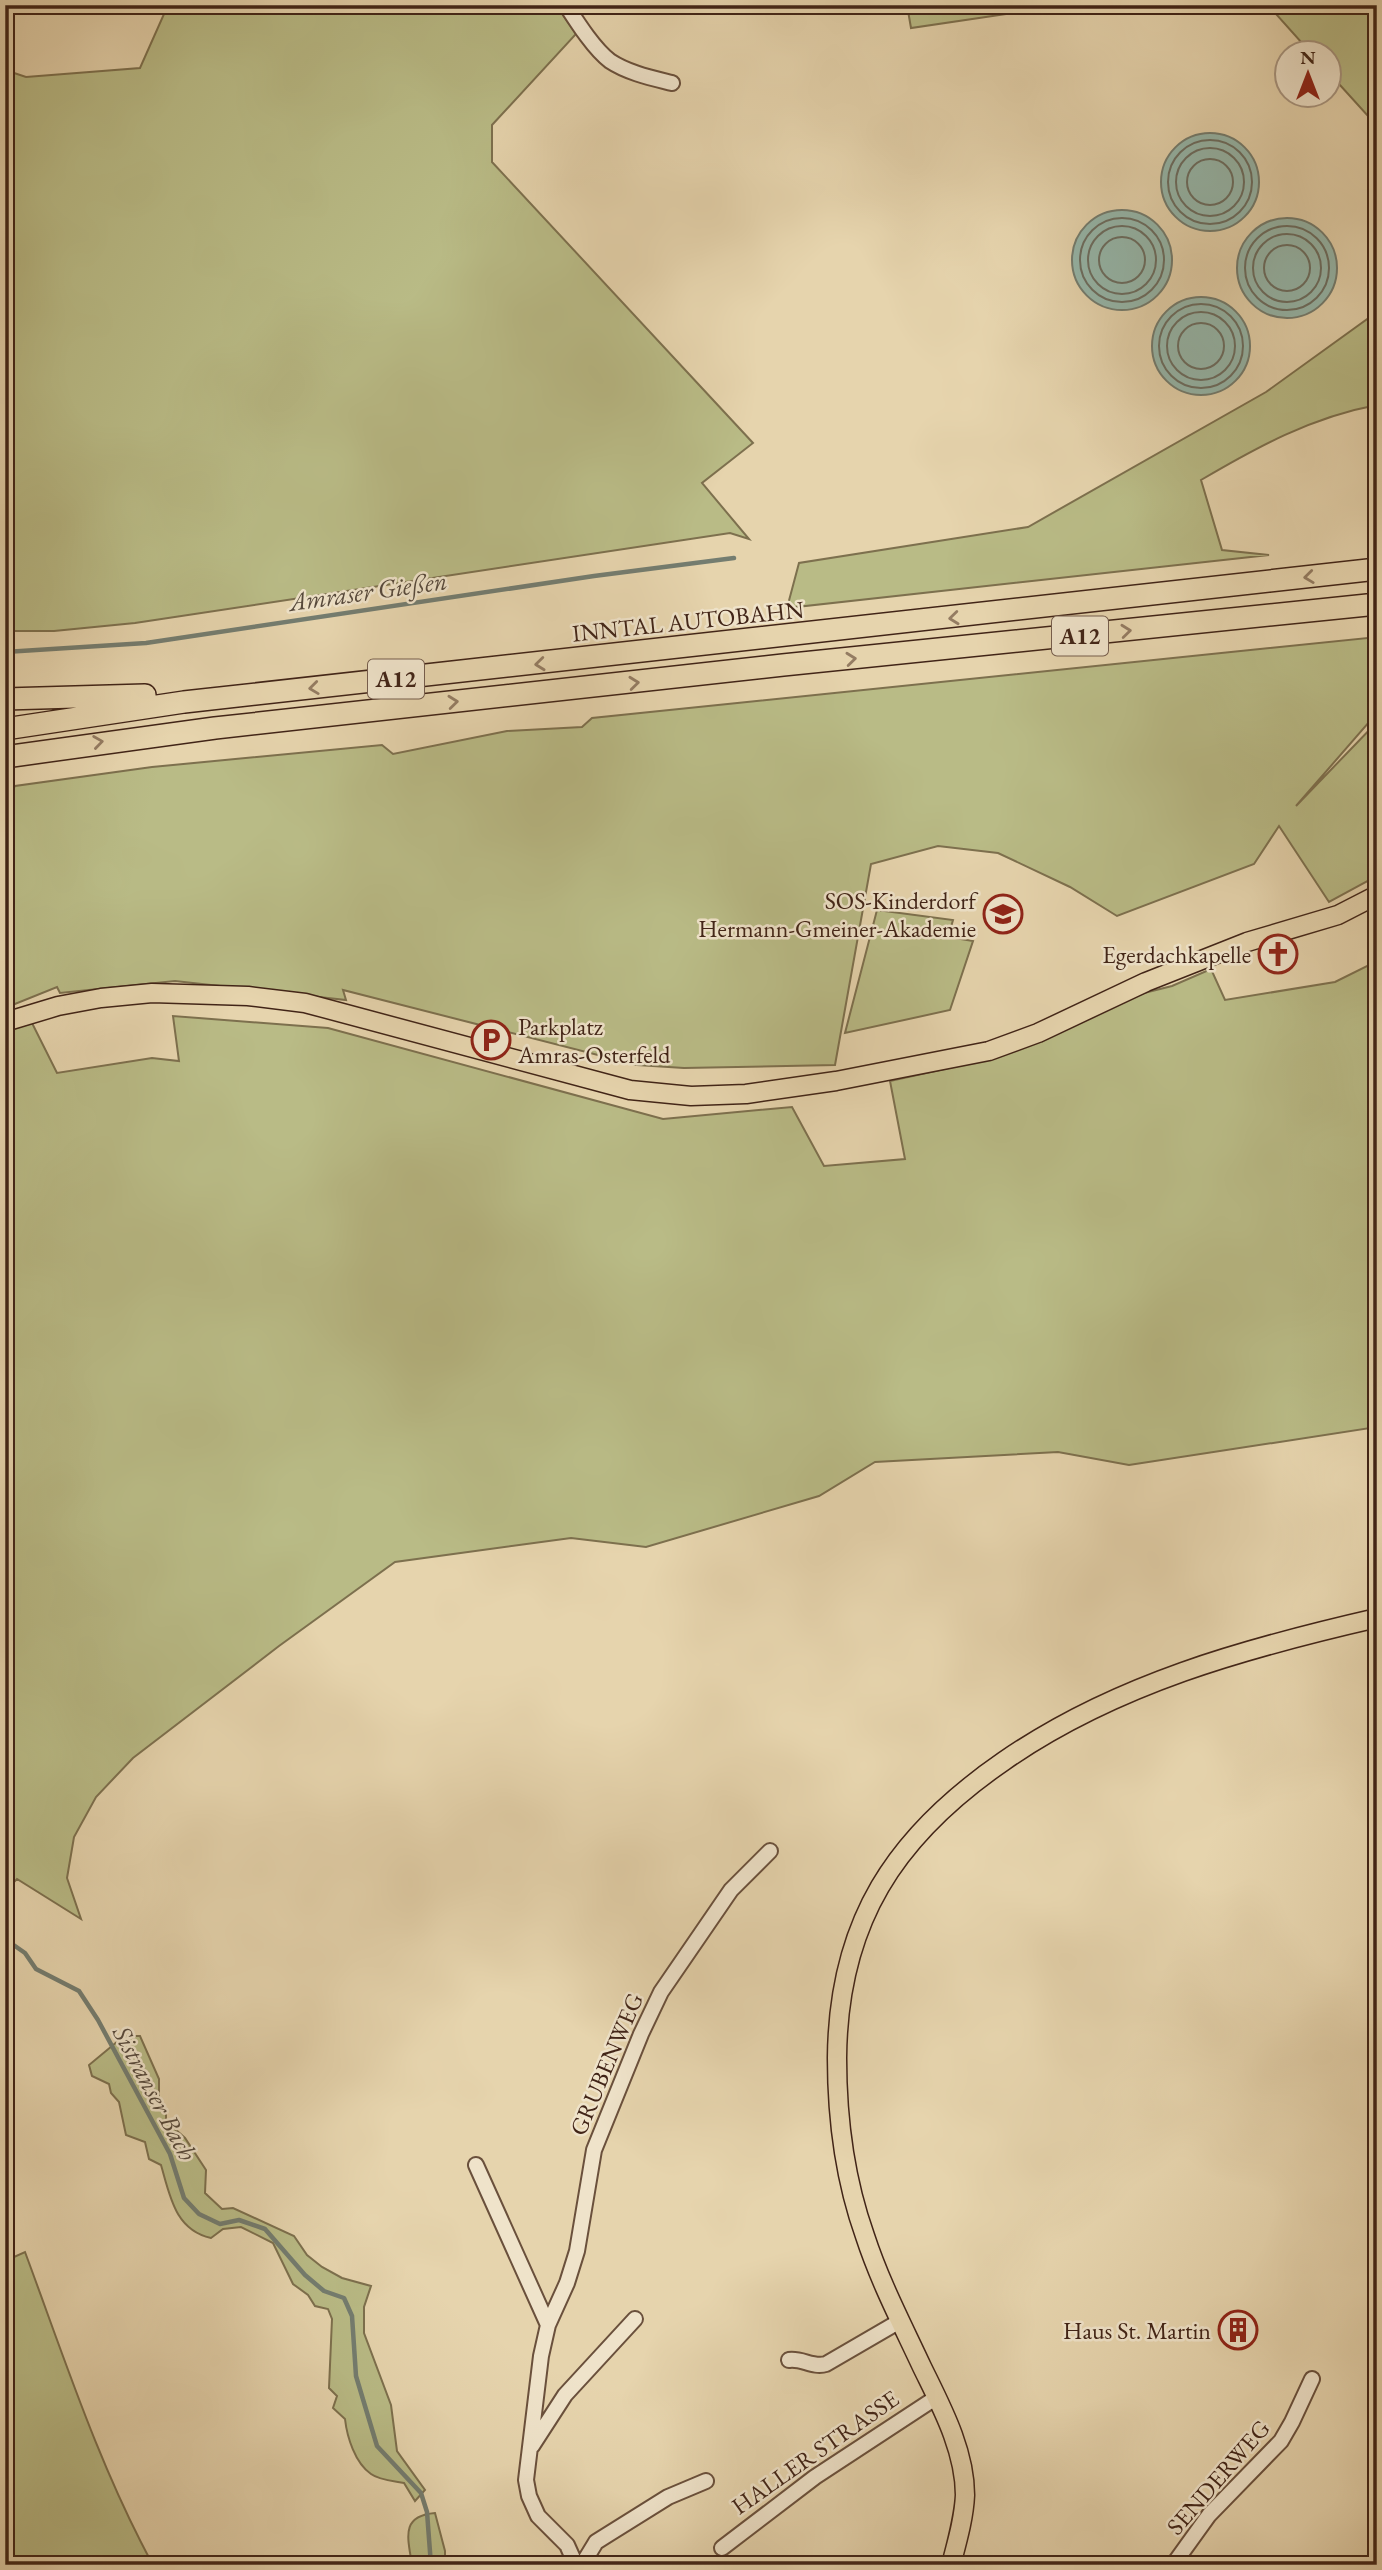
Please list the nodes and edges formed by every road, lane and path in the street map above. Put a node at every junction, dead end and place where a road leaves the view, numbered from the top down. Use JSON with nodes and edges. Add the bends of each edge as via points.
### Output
{"nodes":[{"id":1,"x":566,"y":5,"type":"edge"},
{"id":2,"x":672,"y":83,"type":"dead end"},
{"id":3,"x":1377,"y":569,"type":"edge"},
{"id":4,"x":1377,"y":604,"type":"edge"},
{"id":5,"x":5,"y":699,"type":"edge"},
{"id":6,"x":184,"y":702,"type":"junction"},
{"id":7,"x":5,"y":729,"type":"edge"},
{"id":8,"x":5,"y":757,"type":"edge"},
{"id":9,"x":1377,"y":895,"type":"edge"},
{"id":10,"x":5,"y":1022,"type":"edge"},
{"id":11,"x":1377,"y":1618,"type":"edge"},
{"id":12,"x":770,"y":1851,"type":"dead end"},
{"id":13,"x":476,"y":2165,"type":"dead end"},
{"id":14,"x":635,"y":2319,"type":"dead end"},
{"id":15,"x":900,"y":2321,"type":"junction"},
{"id":16,"x":548,"y":2325,"type":"junction"},
{"id":17,"x":789,"y":2360,"type":"dead end"},
{"id":18,"x":1312,"y":2379,"type":"dead end"},
{"id":19,"x":937,"y":2397,"type":"junction"},
{"id":20,"x":531,"y":2447,"type":"junction"},
{"id":21,"x":706,"y":2481,"type":"dead end"},
{"id":22,"x":722,"y":2548,"type":"dead end"},
{"id":23,"x":576,"y":2565,"type":"edge"},
{"id":24,"x":582,"y":2565,"type":"edge"},
{"id":25,"x":951,"y":2565,"type":"edge"},
{"id":26,"x":1173,"y":2565,"type":"edge"}],
"edges":[{"from":1,"to":2,"type":"street","via":[[610,60],[639,75]]},
{"from":3,"to":6,"type":"highway","name":"INNTAL AUTOBAHN","number":"A12","one_way":true},
{"from":8,"to":4,"type":"highway","number":"A12","one_way":true,"via":[[207,729]]},
{"from":5,"to":6,"type":"highway","via":[[141,695]]},
{"from":6,"to":7,"type":"highway","name":"INNTAL AUTOBAHN","number":"A12"},
{"from":9,"to":10,"type":"main road","via":[[1338,915],[1247,942],[1159,977],[989,1051],[746,1094],[691,1096],[630,1090],[305,1003],[248,996],[152,993],[113,997],[58,1006]]},
{"from":11,"to":15,"type":"main road","name":"HALLER STRASSE","via":[[1197,1666],[1102,1703],[1043,1735],[960,1793],[919,1831],[891,1868],[867,1909],[845,1979],[837,2080],[849,2179],[865,2237]]},
{"from":12,"to":16,"type":"street","name":"GRUBENWEG","via":[[731,1889],[651,2013],[594,2150],[577,2251]]},
{"from":13,"to":16,"type":"street"},
{"from":14,"to":20,"type":"street","name":"GRUBENWEG","via":[[565,2395]]},
{"from":15,"to":17,"type":"street","via":[[821,2366]]},
{"from":15,"to":19,"type":"main road","name":"HALLER STRASSE"},
{"from":16,"to":20,"type":"street","name":"GRUBENWEG"},
{"from":18,"to":26,"type":"street","name":"SENDERWEG","via":[[1281,2441],[1209,2515]]},
{"from":19,"to":22,"type":"street","name":"HALLER STRASSE","via":[[815,2477]]},
{"from":19,"to":25,"type":"main road","name":"HALLER STRASSE","via":[[964,2478],[964,2505]]},
{"from":20,"to":23,"type":"street","name":"GRUBENWEG","via":[[526,2480],[529,2496],[538,2515],[567,2545]]},
{"from":21,"to":24,"type":"street","via":[[668,2497],[596,2542]]}]}
